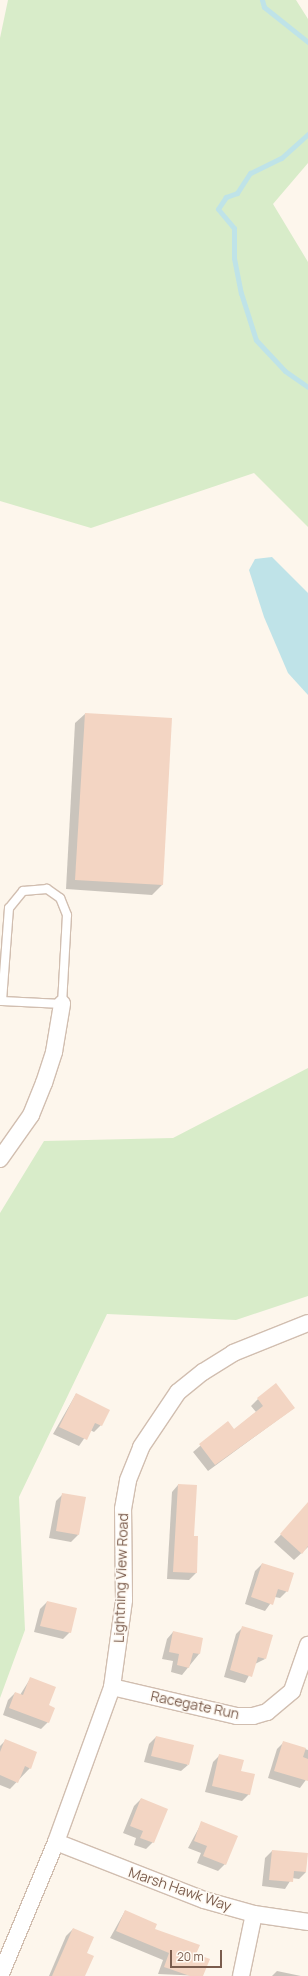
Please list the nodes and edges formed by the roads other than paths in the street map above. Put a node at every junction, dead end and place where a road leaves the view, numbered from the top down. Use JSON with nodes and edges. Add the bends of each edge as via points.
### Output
{"nodes":[{"id":1,"x":1,"y":1001,"type":"edge"},
{"id":2,"x":62,"y":1004,"type":"junction"},
{"id":3,"x":0,"y":1159,"type":"edge"},
{"id":4,"x":308,"y":1323,"type":"edge"},
{"id":5,"x":308,"y":1644,"type":"edge"},
{"id":6,"x":112,"y":1687,"type":"junction"},
{"id":7,"x":56,"y":1842,"type":"junction"},
{"id":8,"x":254,"y":1914,"type":"junction"},
{"id":9,"x":308,"y":1922,"type":"edge"},
{"id":10,"x":0,"y":1976,"type":"edge"},
{"id":11,"x":241,"y":1976,"type":"edge"}],
"edges":[{"from":1,"to":2,"type":"lane"},
{"from":1,"to":2,"type":"lane","via":[[9,908],[23,891],[39,888],[60,898],[67,915]]},
{"from":2,"to":3,"type":"street","via":[[54,1052],[44,1083],[30,1115]]},
{"from":4,"to":6,"type":"street","name":"Lightning View Road","via":[[233,1353],[203,1372],[178,1392],[141,1447],[128,1480],[123,1509],[124,1600]]},
{"from":5,"to":6,"type":"street","name":"Racegate Run","via":[[300,1677],[292,1691],[267,1712],[253,1716],[237,1716]]},
{"from":6,"to":7,"type":"street","name":"Lightning View Road"},
{"from":7,"to":8,"type":"street","name":"Marsh Hawk Way","via":[[158,1884]]},
{"from":7,"to":10,"type":"street","name":"Lightning View Road"},
{"from":8,"to":9,"type":"street","name":"Marsh Hawk Way"},
{"from":8,"to":11,"type":"street"}]}
